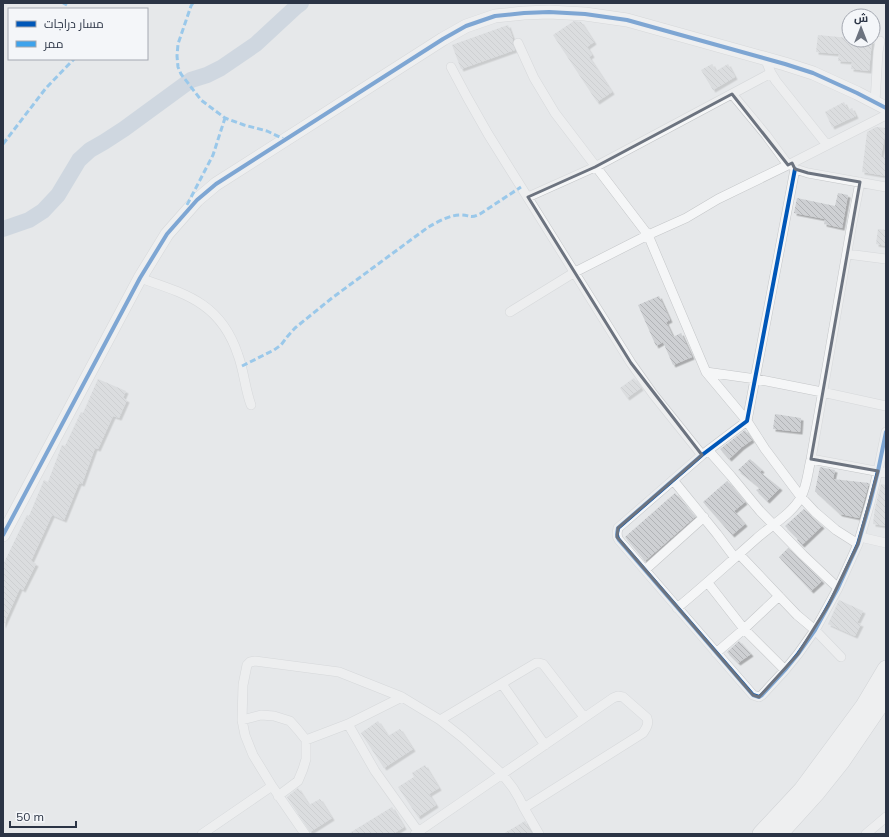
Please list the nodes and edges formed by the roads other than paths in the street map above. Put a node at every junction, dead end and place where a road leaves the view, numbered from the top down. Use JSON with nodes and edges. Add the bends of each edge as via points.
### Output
{"nodes":[{"id":1,"x":518,"y":43,"type":"dead end"},
{"id":2,"x":882,"y":53,"type":"edge"},
{"id":3,"x":765,"y":58,"type":"junction"},
{"id":4,"x":451,"y":67,"type":"dead end"},
{"id":5,"x":771,"y":74,"type":"junction"},
{"id":6,"x":732,"y":94,"type":"junction"},
{"id":7,"x":880,"y":105,"type":"edge"},
{"id":8,"x":886,"y":115,"type":"edge"},
{"id":9,"x":827,"y":145,"type":"junction"},
{"id":10,"x":792,"y":166,"type":"junction"},
{"id":11,"x":595,"y":167,"type":"junction"},
{"id":12,"x":860,"y":182,"type":"junction"},
{"id":13,"x":886,"y":187,"type":"edge"},
{"id":14,"x":528,"y":197,"type":"junction"},
{"id":15,"x":648,"y":235,"type":"junction"},
{"id":16,"x":847,"y":254,"type":"junction"},
{"id":17,"x":886,"y":258,"type":"edge"},
{"id":18,"x":574,"y":272,"type":"junction"},
{"id":19,"x":140,"y":278,"type":"junction"},
{"id":20,"x":510,"y":312,"type":"dead end"},
{"id":21,"x":706,"y":372,"type":"junction"},
{"id":22,"x":756,"y":379,"type":"junction"},
{"id":23,"x":822,"y":392,"type":"junction"},
{"id":24,"x":251,"y":405,"type":"dead end"},
{"id":25,"x":886,"y":406,"type":"edge"},
{"id":26,"x":747,"y":421,"type":"junction"},
{"id":27,"x":886,"y":432,"type":"edge"},
{"id":28,"x":706,"y":453,"type":"junction"},
{"id":29,"x":811,"y":458,"type":"junction"},
{"id":30,"x":882,"y":472,"type":"edge"},
{"id":31,"x":673,"y":480,"type":"junction"},
{"id":32,"x":801,"y":497,"type":"junction"},
{"id":33,"x":704,"y":517,"type":"junction"},
{"id":34,"x":774,"y":524,"type":"junction"},
{"id":35,"x":3,"y":535,"type":"edge"},
{"id":36,"x":859,"y":541,"type":"junction"},
{"id":37,"x":886,"y":543,"type":"edge"},
{"id":38,"x":737,"y":556,"type":"junction"},
{"id":39,"x":645,"y":570,"type":"junction"},
{"id":40,"x":708,"y":583,"type":"junction"},
{"id":41,"x":838,"y":588,"type":"junction"},
{"id":42,"x":779,"y":596,"type":"junction"},
{"id":43,"x":677,"y":608,"type":"junction"},
{"id":44,"x":744,"y":629,"type":"junction"},
{"id":45,"x":815,"y":630,"type":"junction"},
{"id":46,"x":716,"y":652,"type":"junction"},
{"id":47,"x":841,"y":657,"type":"dead end"},
{"id":48,"x":886,"y":669,"type":"edge"},
{"id":49,"x":785,"y":670,"type":"junction"},
{"id":50,"x":502,"y":684,"type":"junction"},
{"id":51,"x":886,"y":696,"type":"edge"},
{"id":52,"x":402,"y":697,"type":"junction"},
{"id":53,"x":584,"y":717,"type":"junction"},
{"id":54,"x":242,"y":720,"type":"junction"},
{"id":55,"x":440,"y":720,"type":"junction"},
{"id":56,"x":348,"y":724,"type":"junction"},
{"id":57,"x":306,"y":740,"type":"junction"},
{"id":58,"x":544,"y":745,"type":"junction"},
{"id":59,"x":502,"y":774,"type":"junction"},
{"id":60,"x":272,"y":786,"type":"junction"},
{"id":61,"x":278,"y":796,"type":"junction"},
{"id":62,"x":524,"y":808,"type":"junction"},
{"id":63,"x":886,"y":817,"type":"edge"},
{"id":64,"x":418,"y":833,"type":"edge"},
{"id":65,"x":868,"y":833,"type":"edge"},
{"id":66,"x":202,"y":834,"type":"edge"},
{"id":67,"x":305,"y":834,"type":"edge"},
{"id":68,"x":539,"y":834,"type":"edge"},
{"id":69,"x":761,"y":834,"type":"edge"},
{"id":70,"x":779,"y":834,"type":"edge"}],
"edges":[{"from":1,"to":11,"type":"street","via":[[534,78],[555,113]]},
{"from":2,"to":7,"type":"street"},
{"from":3,"to":5,"type":"street"},
{"from":3,"to":7,"type":"street","via":[[813,73]]},
{"from":3,"to":19,"type":"street","via":[[627,20],[585,14],[524,13],[495,16],[466,26],[216,184],[196,200],[167,234]]},
{"from":4,"to":14,"type":"street","via":[[488,134]]},
{"from":5,"to":6,"type":"street"},
{"from":5,"to":9,"type":"street"},
{"from":6,"to":10,"type":"street"},
{"from":6,"to":11,"type":"street"},
{"from":8,"to":9,"type":"street"},
{"from":9,"to":10,"type":"street"},
{"from":10,"to":12,"type":"street","via":[[808,172]]},
{"from":10,"to":15,"type":"street","via":[[718,199],[686,218]]},
{"from":10,"to":22,"type":"street"},
{"from":11,"to":14,"type":"street"},
{"from":11,"to":15,"type":"street"},
{"from":12,"to":13,"type":"street"},
{"from":12,"to":16,"type":"street"},
{"from":14,"to":18,"type":"street"},
{"from":15,"to":18,"type":"street"},
{"from":15,"to":21,"type":"street"},
{"from":16,"to":17,"type":"street"},
{"from":16,"to":23,"type":"street"},
{"from":18,"to":20,"type":"street"},
{"from":18,"to":28,"type":"street","via":[[653,394]]},
{"from":19,"to":24,"type":"street","via":[[196,300],[212,312],[226,328],[238,354]]},
{"from":19,"to":35,"type":"street"},
{"from":21,"to":22,"type":"street"},
{"from":21,"to":26,"type":"street"},
{"from":22,"to":23,"type":"street"},
{"from":22,"to":26,"type":"street"},
{"from":23,"to":25,"type":"street"},
{"from":23,"to":29,"type":"street"},
{"from":26,"to":28,"type":"street"},
{"from":26,"to":32,"type":"street"},
{"from":27,"to":30,"type":"street"},
{"from":28,"to":31,"type":"street"},
{"from":28,"to":34,"type":"street","via":[[731,476]]},
{"from":29,"to":30,"type":"street"},
{"from":29,"to":32,"type":"street"},
{"from":30,"to":36,"type":"street"},
{"from":31,"to":33,"type":"street"},
{"from":31,"to":39,"type":"street","via":[[618,528],[617,537]]},
{"from":32,"to":34,"type":"street"},
{"from":32,"to":36,"type":"street","via":[[836,530]]},
{"from":33,"to":38,"type":"street"},
{"from":33,"to":39,"type":"street"},
{"from":34,"to":38,"type":"street"},
{"from":34,"to":41,"type":"street"},
{"from":36,"to":37,"type":"street"},
{"from":36,"to":41,"type":"street"},
{"from":38,"to":40,"type":"street"},
{"from":38,"to":42,"type":"street"},
{"from":39,"to":43,"type":"street"},
{"from":40,"to":43,"type":"street"},
{"from":40,"to":44,"type":"street"},
{"from":41,"to":45,"type":"street"},
{"from":42,"to":44,"type":"street"},
{"from":42,"to":45,"type":"street"},
{"from":43,"to":46,"type":"street"},
{"from":44,"to":46,"type":"street"},
{"from":44,"to":49,"type":"street"},
{"from":45,"to":47,"type":"street"},
{"from":45,"to":49,"type":"street"},
{"from":46,"to":49,"type":"street","via":[[753,695],[759,697]]},
{"from":48,"to":69,"type":"highway","via":[[864,706],[802,790]]},
{"from":50,"to":53,"type":"street","via":[[536,663],[543,664]]},
{"from":50,"to":55,"type":"street"},
{"from":50,"to":58,"type":"street"},
{"from":51,"to":70,"type":"highway","via":[[817,792]]},
{"from":52,"to":54,"type":"street","via":[[339,672],[255,660],[247,665],[243,685]]},
{"from":52,"to":55,"type":"street"},
{"from":52,"to":56,"type":"street"},
{"from":53,"to":58,"type":"street"},
{"from":53,"to":62,"type":"street","via":[[618,696],[623,697],[647,718],[648,722],[643,733]]},
{"from":54,"to":57,"type":"street","via":[[261,715],[290,721]]},
{"from":54,"to":60,"type":"street","via":[[252,755]]},
{"from":55,"to":59,"type":"street"},
{"from":56,"to":57,"type":"street"},
{"from":56,"to":64,"type":"street","via":[[375,770]]},
{"from":57,"to":61,"type":"street","via":[[306,759],[298,781]]},
{"from":58,"to":59,"type":"street"},
{"from":59,"to":62,"type":"street"},
{"from":59,"to":64,"type":"street"},
{"from":60,"to":61,"type":"street"},
{"from":60,"to":66,"type":"street"},
{"from":61,"to":67,"type":"street"},
{"from":62,"to":68,"type":"street"},
{"from":63,"to":65,"type":"street"}]}
